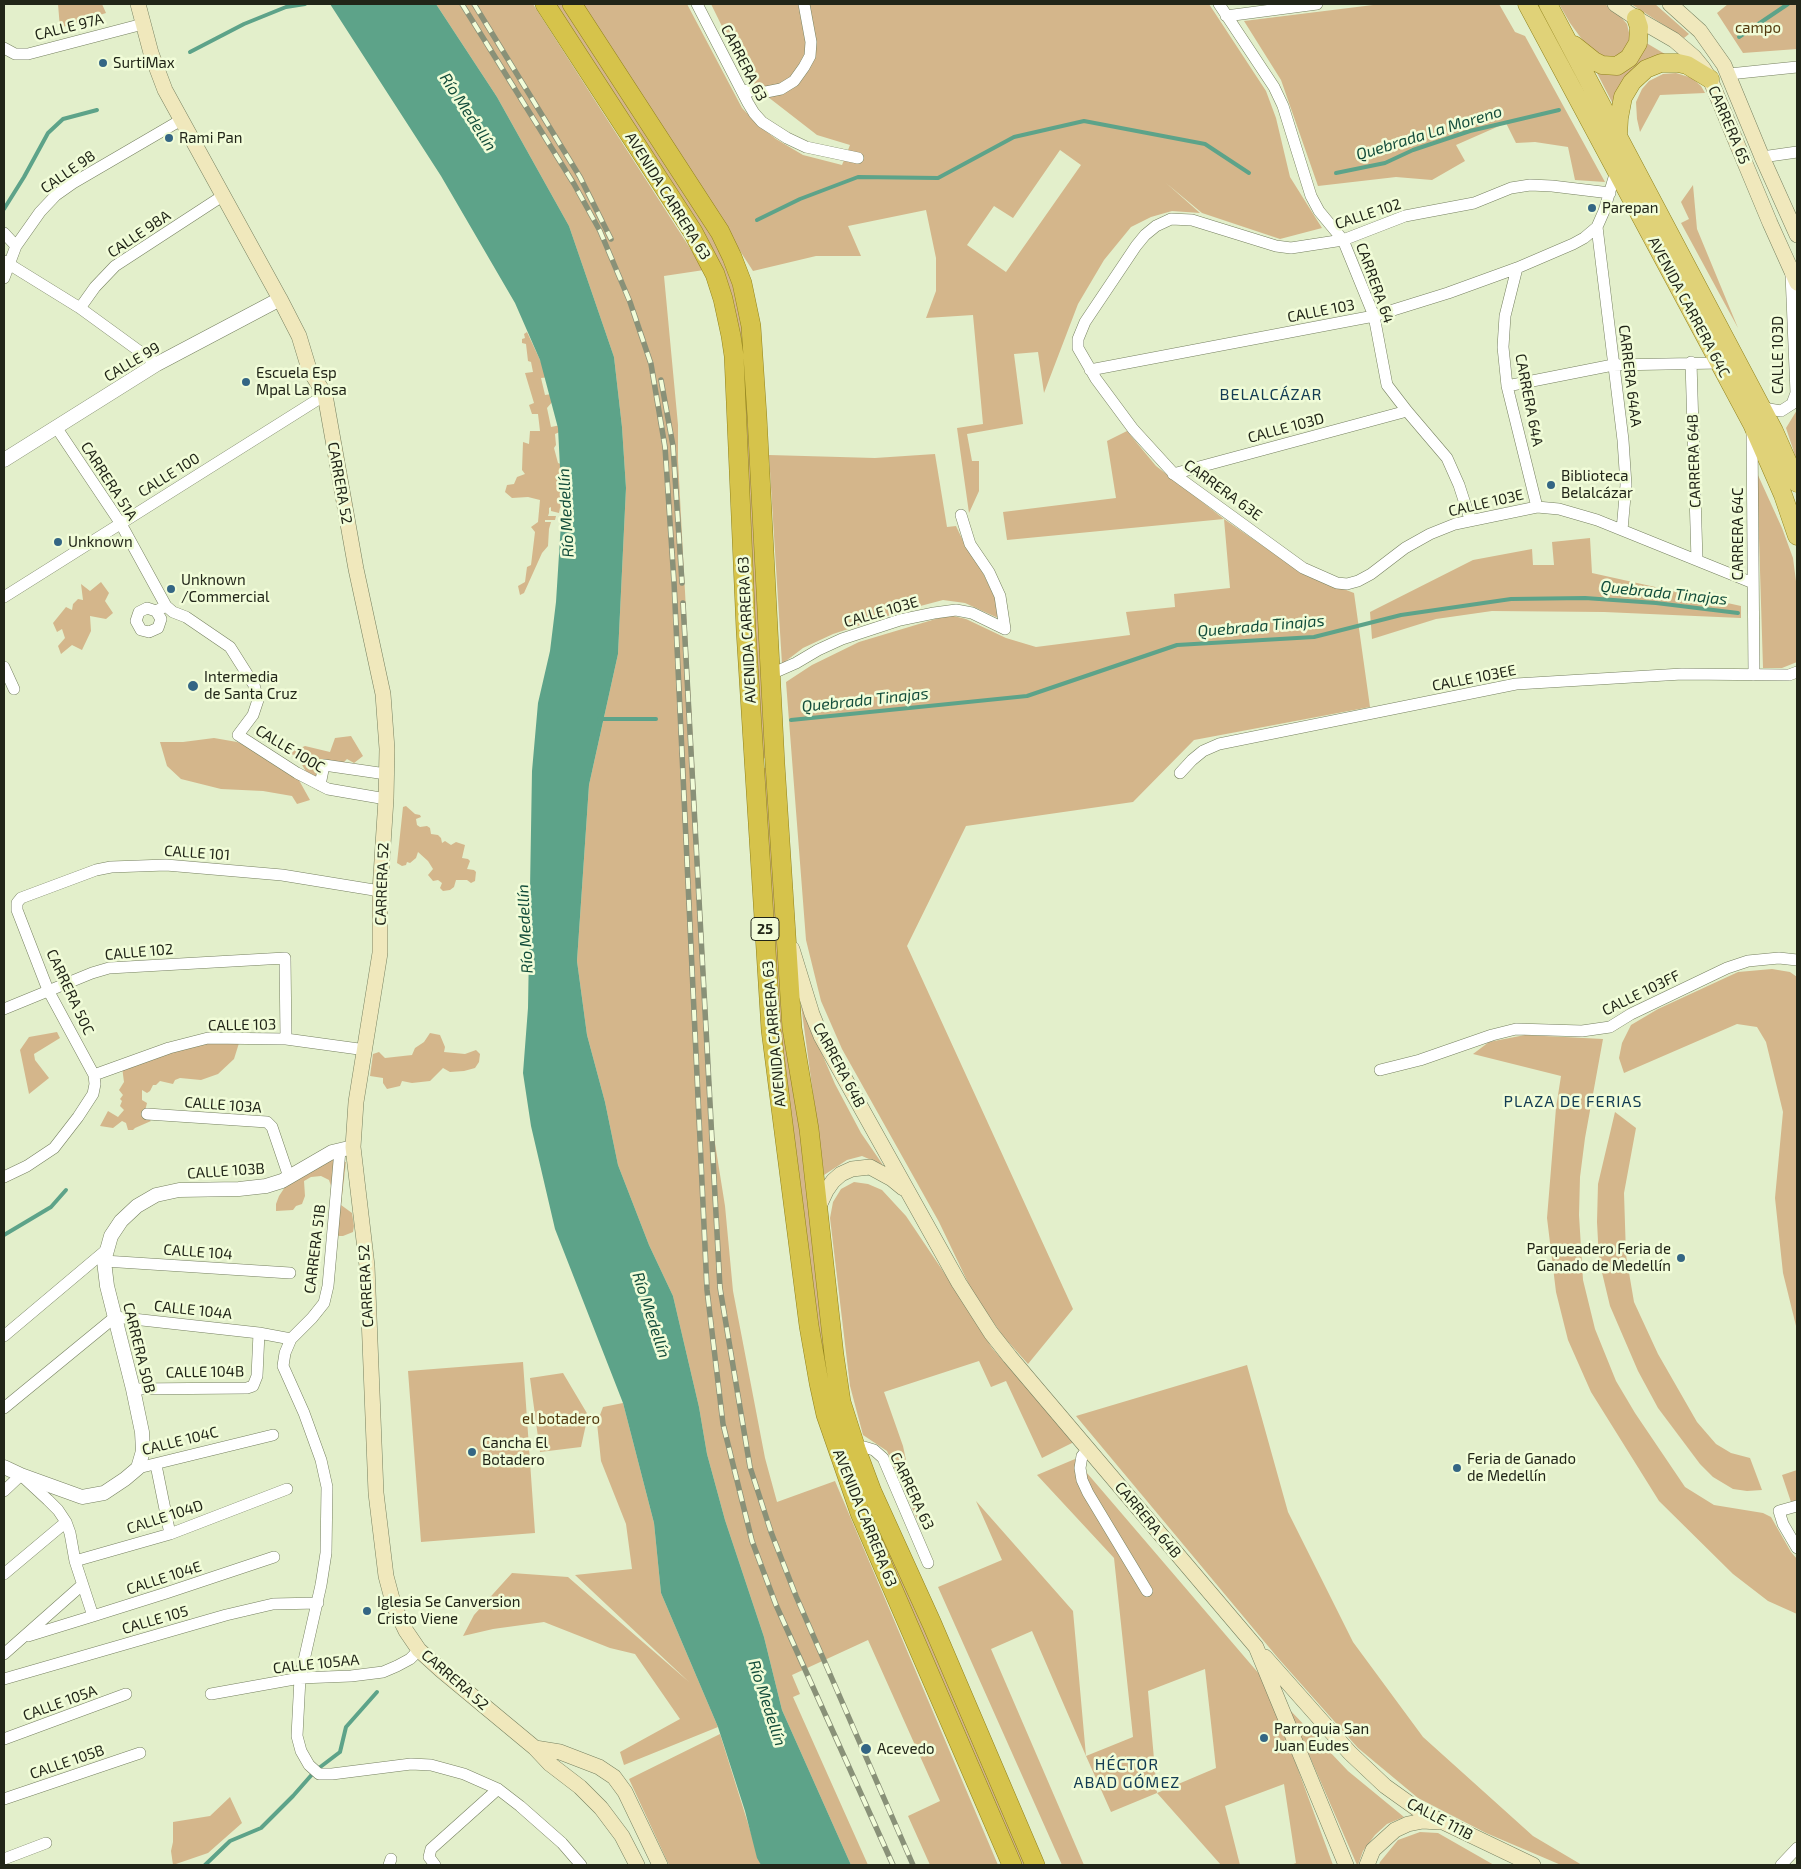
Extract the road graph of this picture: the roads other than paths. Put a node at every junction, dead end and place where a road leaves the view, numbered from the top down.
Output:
1 (138, 4) edge
2 (545, 4) edge
3 (572, 4) edge
4 (696, 4) edge
5 (804, 4) edge
6 (1219, 4) edge
7 (1317, 4) edge
8 (1527, 4) edge
9 (1548, 4) edge
10 (1615, 4) edge
11 (1670, 4) edge
12 (1226, 16) junction
13 (1636, 18) junction
14 (143, 24) junction
15 (1565, 35) junction
16 (4, 48) edge
17 (1797, 67) edge
18 (1729, 74) junction
19 (1710, 79) junction
20 (742, 90) junction
21 (180, 120) junction
22 (1618, 136) junction
23 (1797, 152) edge
24 (1762, 157) junction
25 (858, 158) dead end
26 (1616, 171) junction
27 (1610, 194) junction
28 (224, 196) junction
29 (1630, 197) junction
30 (1598, 227) junction
31 (4, 233) edge
32 (1797, 235) edge
33 (1343, 240) junction
34 (16, 246) junction
35 (6, 262) edge
36 (1517, 268) junction
37 (1794, 277) edge
38 (4, 278) edge
39 (280, 299) junction
40 (80, 308) junction
41 (1374, 316) junction
42 (1078, 339) joint
43 (1691, 362) junction
44 (1719, 363) junction
45 (158, 364) junction
46 (1614, 365) junction
47 (1090, 370) junction
48 (1508, 386) junction
49 (325, 395) junction
50 (1760, 404) junction
51 (1407, 411) junction
52 (1752, 424) junction
53 (56, 428) junction
54 (4, 460) edge
55 (1173, 474) junction
56 (1797, 483) edge
57 (1536, 507) junction
58 (960, 515) dead end
59 (1470, 519) junction
60 (121, 524) junction
61 (1622, 530) junction
62 (1797, 536) edge
63 (1697, 560) junction
64 (1753, 583) junction
65 (1346, 584) joint
66 (4, 597) edge
67 (4, 667) edge
68 (771, 674) junction
69 (1754, 675) junction
70 (1795, 675) edge
71 (14, 689) dead end
72 (238, 735) joint
73 (1180, 773) dead end
74 (386, 774) junction
75 (320, 785) junction
76 (386, 799) junction
77 (380, 891) junction
78 (17, 903) joint
79 (785, 926) junction
80 (1797, 960) edge
81 (48, 990) junction
82 (4, 1009) edge
83 (286, 1039) junction
84 (366, 1050) junction
85 (1380, 1070) dead end
86 (94, 1075) junction
87 (148, 1114) dead end
88 (347, 1148) junction
89 (4, 1177) edge
90 (289, 1177) junction
91 (911, 1197) junction
92 (818, 1208) junction
93 (111, 1236) joint
94 (105, 1256) junction
95 (290, 1273) dead end
96 (114, 1317) junction
97 (260, 1333) junction
98 (4, 1336) edge
99 (290, 1339) junction
100 (133, 1389) junction
101 (4, 1408) edge
102 (272, 1435) dead end
103 (856, 1449) junction
104 (1088, 1449) junction
105 (156, 1465) junction
106 (4, 1467) edge
107 (138, 1468) junction
108 (21, 1475) junction
109 (287, 1489) dead end
110 (4, 1491) edge
111 (1797, 1506) edge
112 (66, 1522) junction
113 (170, 1534) junction
114 (1797, 1548) edge
115 (274, 1557) dead end
116 (75, 1561) junction
117 (928, 1563) dead end
118 (4, 1574) edge
119 (82, 1586) junction
120 (1146, 1591) dead end
121 (318, 1603) junction
122 (93, 1616) junction
123 (23, 1637) junction
124 (1256, 1647) junction
125 (419, 1650) junction
126 (4, 1654) edge
127 (300, 1678) junction
128 (4, 1679) edge
129 (126, 1694) dead end
130 (211, 1694) dead end
131 (4, 1740) edge
132 (535, 1748) junction
133 (140, 1754) dead end
134 (599, 1767) junction
135 (580, 1788) junction
136 (498, 1789) junction
137 (4, 1799) edge
138 (1444, 1823) junction
139 (46, 1843) dead end
140 (1797, 1848) edge
141 (4, 1859) edge
142 (435, 1865) edge
143 (581, 1865) edge
144 (637, 1865) edge
145 (660, 1865) edge
146 (1012, 1865) edge
147 (1035, 1865) edge
148 (1346, 1865) edge
149 (1367, 1865) edge
150 (1533, 1865) edge
151 (1782, 1865) edge

1 - 14 main road, CARRERA 52
2 - 146 highway, AVENIDA CARRERA 63 / 25
3 - 68 highway, AVENIDA CARRERA 63 / 25
4 - 20 street, CARRERA 63
5 - 20 street
6 - 12 street, CARRERA 64
7 - 12 street
8 - 26 main road, AVENIDA CARRERA 64C
9 - 15 main road, AVENIDA CARRERA 64C
10 - 13 main road, CARRERA 65
11 - 18 main road, CARRERA 65
12 - 33 street, CARRERA 64
13 - 15 main road
13 - 19 main road, CARRERA 65
14 - 16 street, CALLE 97A
14 - 21 main road, CARRERA 52
15 - 22 main road, AVENIDA CARRERA 64C
17 - 18 street
18 - 24 main road, CARRERA 65
19 - 22 main road
19 - 37 main road, CARRERA 65
20 - 25 street, CARRERA 63
21 - 28 main road, CARRERA 52
21 - 34 street, CALLE 98
22 - 50 main road, AVENIDA CARRERA 64C
23 - 24 street
24 - 32 main road, CARRERA 65
26 - 27 street
26 - 29 main road, AVENIDA CARRERA 64C
27 - 29 street
27 - 30 street
27 - 33 street, CALLE 102
28 - 39 main road, CARRERA 52
28 - 40 street, CALLE 98A
29 - 44 main road, AVENIDA CARRERA 64C
30 - 36 street, CALLE 103
30 - 46 street, CARRERA 64AA
31 - 34 street
33 - 41 street, CARRERA 64
33 - 42 street, CALLE 102
34 - 35 street, CALLE 98
35 - 38 street, CALLE 98
35 - 40 street
36 - 41 street, CALLE 103
36 - 48 street, CARRERA 64A
37 - 50 street, CALLE 103D
39 - 45 street, CALLE 99
39 - 49 main road, CARRERA 52
40 - 45 street
41 - 47 street, CALLE 103
41 - 51 street, CARRERA 64
42 - 47 street, CARRERA 63E
43 - 44 street
43 - 46 street
43 - 63 street, CARRERA 64B
44 - 52 main road, AVENIDA CARRERA 64C
45 - 53 street, CALLE 99
46 - 48 street
46 - 61 street, CARRERA 64AA
47 - 55 street, CARRERA 63E
48 - 57 street, CARRERA 64A
49 - 60 street, CALLE 100
49 - 74 main road, CARRERA 52
50 - 56 main road, AVENIDA CARRERA 64C
51 - 55 street, CALLE 103D
51 - 59 street, CARRERA 64
52 - 62 main road, AVENIDA CARRERA 64C
52 - 64 street, CARRERA 64C
53 - 54 street, CALLE 99
53 - 60 street, CARRERA 51A
55 - 65 street, CARRERA 63E
57 - 59 street, CALLE 103E
57 - 61 street, CALLE 103E
58 - 68 street, CALLE 103E
59 - 65 street, CALLE 103E
60 - 66 street, CALLE 100
60 - 72 street, CARRERA 51A
61 - 63 street, CALLE 103E
63 - 64 street, CALLE 103E
64 - 69 street, CARRERA 64C
67 - 71 street
68 - 79 highway, AVENIDA CARRERA 63 / 25
69 - 70 street, CALLE 103EE
69 - 73 street, CALLE 103EE
72 - 75 street, CALLE 100C
74 - 75 street
74 - 76 main road, CARRERA 52
75 - 76 street, CALLE 100C
76 - 77 main road, CARRERA 52
77 - 78 street, CALLE 101
77 - 84 main road, CARRERA 52
78 - 81 street, CARRERA 50C
79 - 91 main road, CARRERA 64B
79 - 92 highway, AVENIDA CARRERA 63 / 25
80 - 85 street, CALLE 103FF
81 - 82 street, CALLE 102
81 - 83 street, CALLE 102
81 - 86 street, CARRERA 50C
83 - 84 street, CALLE 103
83 - 86 street, CALLE 103
84 - 88 main road, CARRERA 52
86 - 89 street
87 - 90 street, CALLE 103A
88 - 90 street, CALLE 103B
88 - 99 street, CARRERA 51B
88 - 125 main road, CARRERA 52
90 - 93 street, CALLE 103B
91 - 92 main road, CARRERA 64B
91 - 104 main road, CARRERA 64B
92 - 103 highway, AVENIDA CARRERA 63 / 25
93 - 94 street, CARRERA 50B
94 - 95 street, CALLE 104
94 - 96 street, CARRERA 50B
94 - 98 street
96 - 97 street, CALLE 104A
96 - 100 street, CARRERA 50B
96 - 101 street
97 - 99 street, CALLE 104A
97 - 100 street, CALLE 104B
99 - 121 street
100 - 107 street, CARRERA 50B
102 - 105 street, CALLE 104C
103 - 117 street, CARRERA 63
103 - 147 highway, AVENIDA CARRERA 63 / 25
104 - 120 street
104 - 124 main road, CARRERA 64B
105 - 107 street, CALLE 104C
105 - 113 street
106 - 108 street, CALLE 104C
107 - 108 street, CALLE 104C
108 - 110 street
108 - 112 street
109 - 113 street, CALLE 104D
111 - 114 street
112 - 116 street
112 - 118 street
113 - 116 street, CALLE 104D
115 - 122 street, CALLE 104E
116 - 119 street
119 - 122 street
119 - 123 street
121 - 127 street
121 - 128 street, CALLE 105
122 - 123 street, CALLE 104E
123 - 126 street
124 - 138 main road, CALLE 111B
124 - 148 main road, CARRERA 64B
125 - 127 street, CALLE 105AA
125 - 132 main road, CARRERA 52
127 - 130 street, CALLE 105AA
127 - 136 street
129 - 131 street, CALLE 105A
132 - 134 main road
132 - 135 main road, CARRERA 52
133 - 137 street, CALLE 105B
134 - 135 main road
134 - 145 main road
135 - 144 main road, CARRERA 52
136 - 142 street
136 - 143 street
138 - 149 main road
138 - 150 main road, CALLE 111B
139 - 141 street
140 - 151 street

